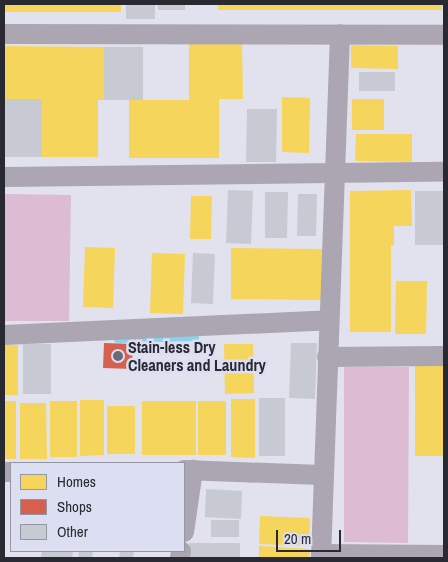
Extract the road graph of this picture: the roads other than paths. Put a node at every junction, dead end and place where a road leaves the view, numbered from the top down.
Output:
1 (4, 34) edge
2 (340, 34) junction
3 (444, 35) edge
4 (444, 172) edge
5 (335, 175) junction
6 (4, 177) edge
7 (329, 320) junction
8 (4, 335) edge
9 (444, 356) edge
10 (327, 357) junction
11 (188, 470) edge
12 (322, 475) junction
13 (185, 516) edge
14 (321, 556) edge
15 (440, 556) edge

1 - 2 street
2 - 3 street
2 - 5 street
4 - 5 street
5 - 6 street
5 - 7 street
7 - 8 street
7 - 10 street
9 - 10 street
10 - 12 street
11 - 12 street
11 - 13 street
12 - 14 street
14 - 15 street

